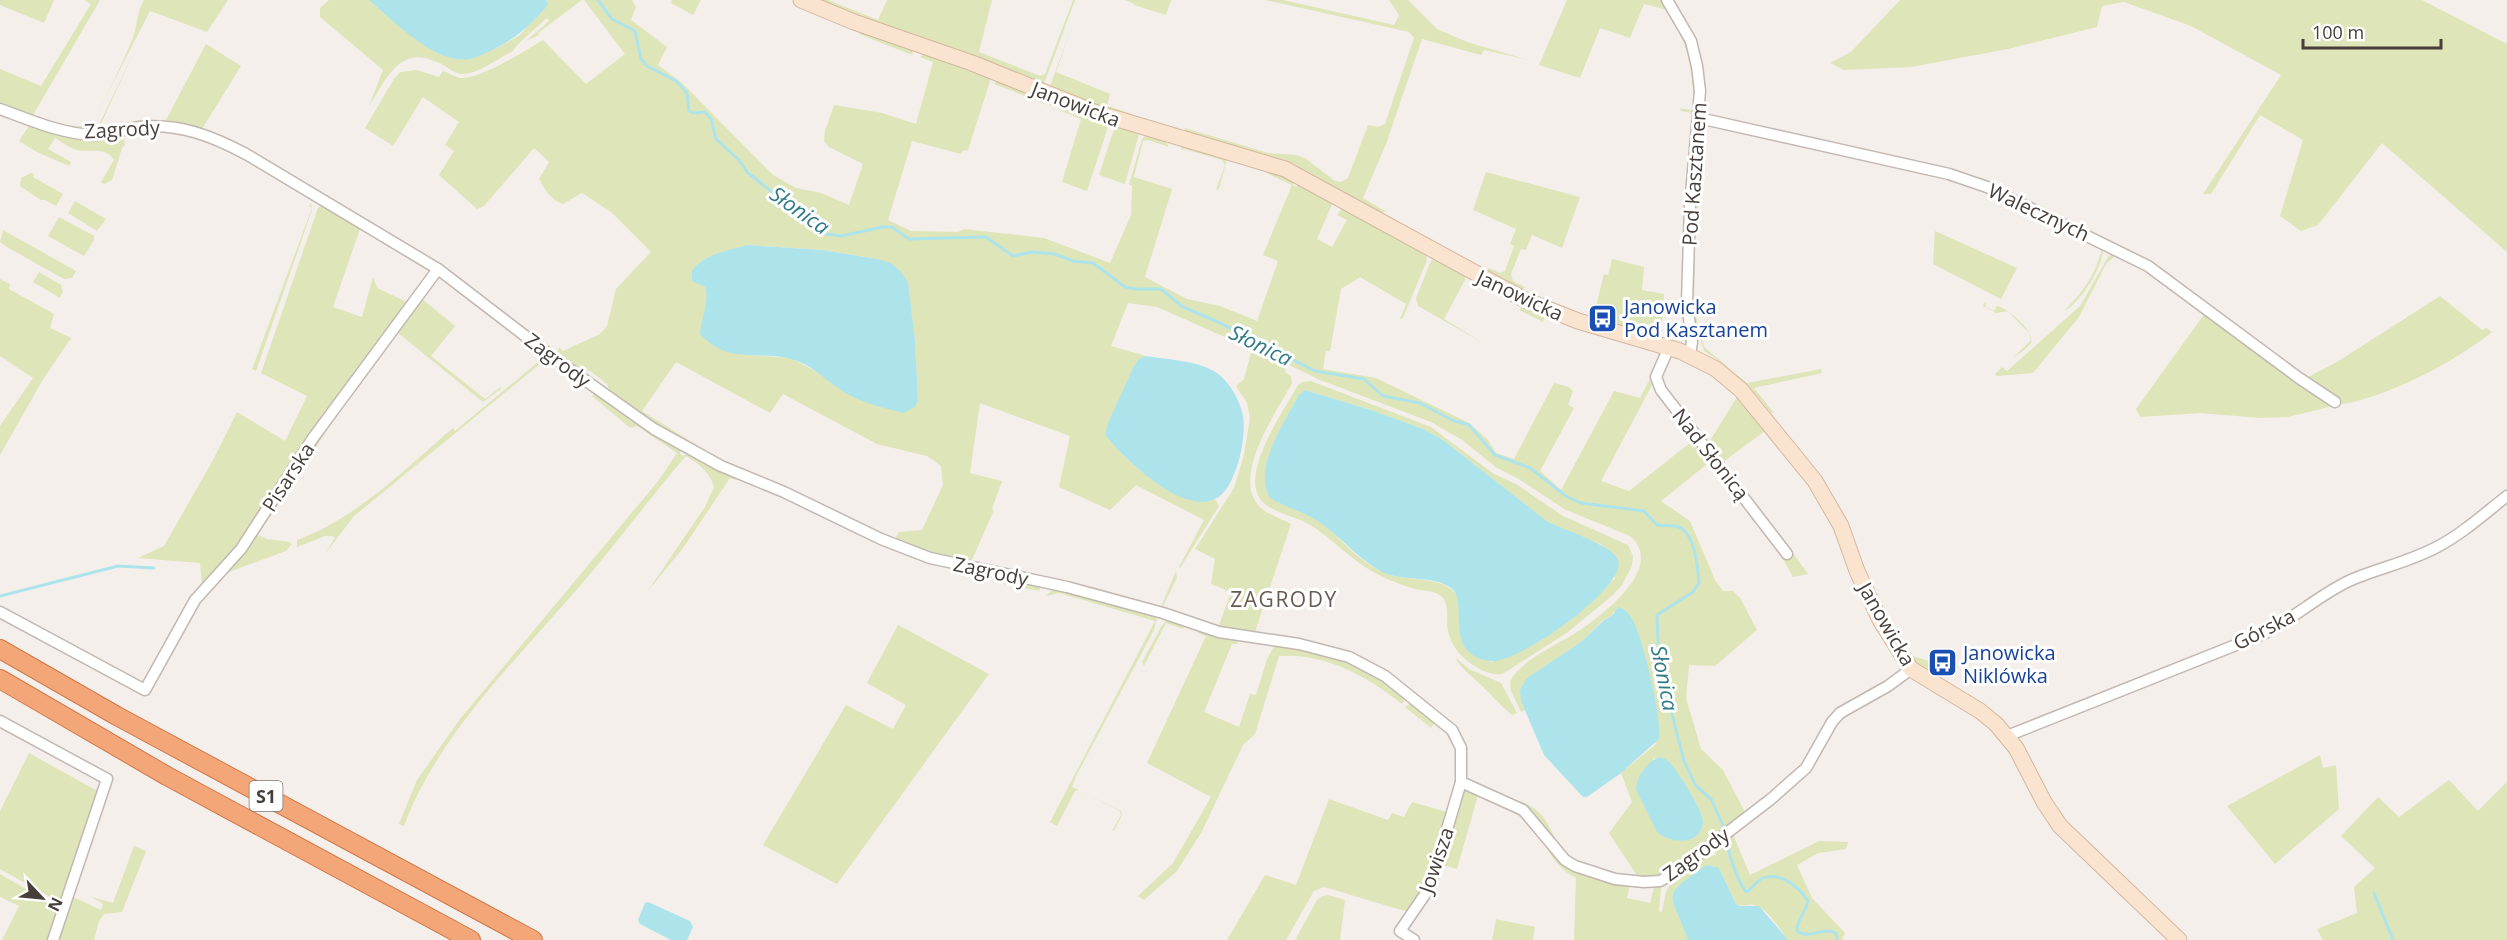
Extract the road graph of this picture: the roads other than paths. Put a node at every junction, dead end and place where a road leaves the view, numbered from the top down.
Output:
1 (801, 0) edge
2 (1667, 0) edge
3 (0, 109) edge
4 (1699, 117) junction
5 (438, 269) junction
6 (1669, 347) junction
7 (1690, 354) junction
8 (2335, 402) dead end
9 (2507, 496) edge
10 (1787, 555) dead end
11 (0, 612) edge
12 (0, 649) edge
13 (1911, 669) junction
14 (0, 680) edge
15 (0, 721) edge
16 (2007, 736) junction
17 (1461, 783) junction
18 (52, 940) edge
19 (471, 940) edge
20 (532, 940) edge
21 (1414, 940) edge
22 (2179, 940) edge

1 - 6 street, Janowicka
2 - 4 street, Pod Kasztanem
3 - 5 street, Zagrody
4 - 7 street, Pod Kasztanem
4 - 8 street, Walecznych
5 - 11 street, Pisarska
5 - 17 street, Zagrody
6 - 7 street, Janowicka
6 - 10 street, Nad Słonicą
7 - 13 street, Janowicka
9 - 16 street, Górska
12 - 20 highway, S1
13 - 16 street, Janowicka
13 - 17 street, Zagrody
14 - 19 highway, S1
15 - 18 street
16 - 22 street, Janowicka
17 - 21 street, Jowisza

